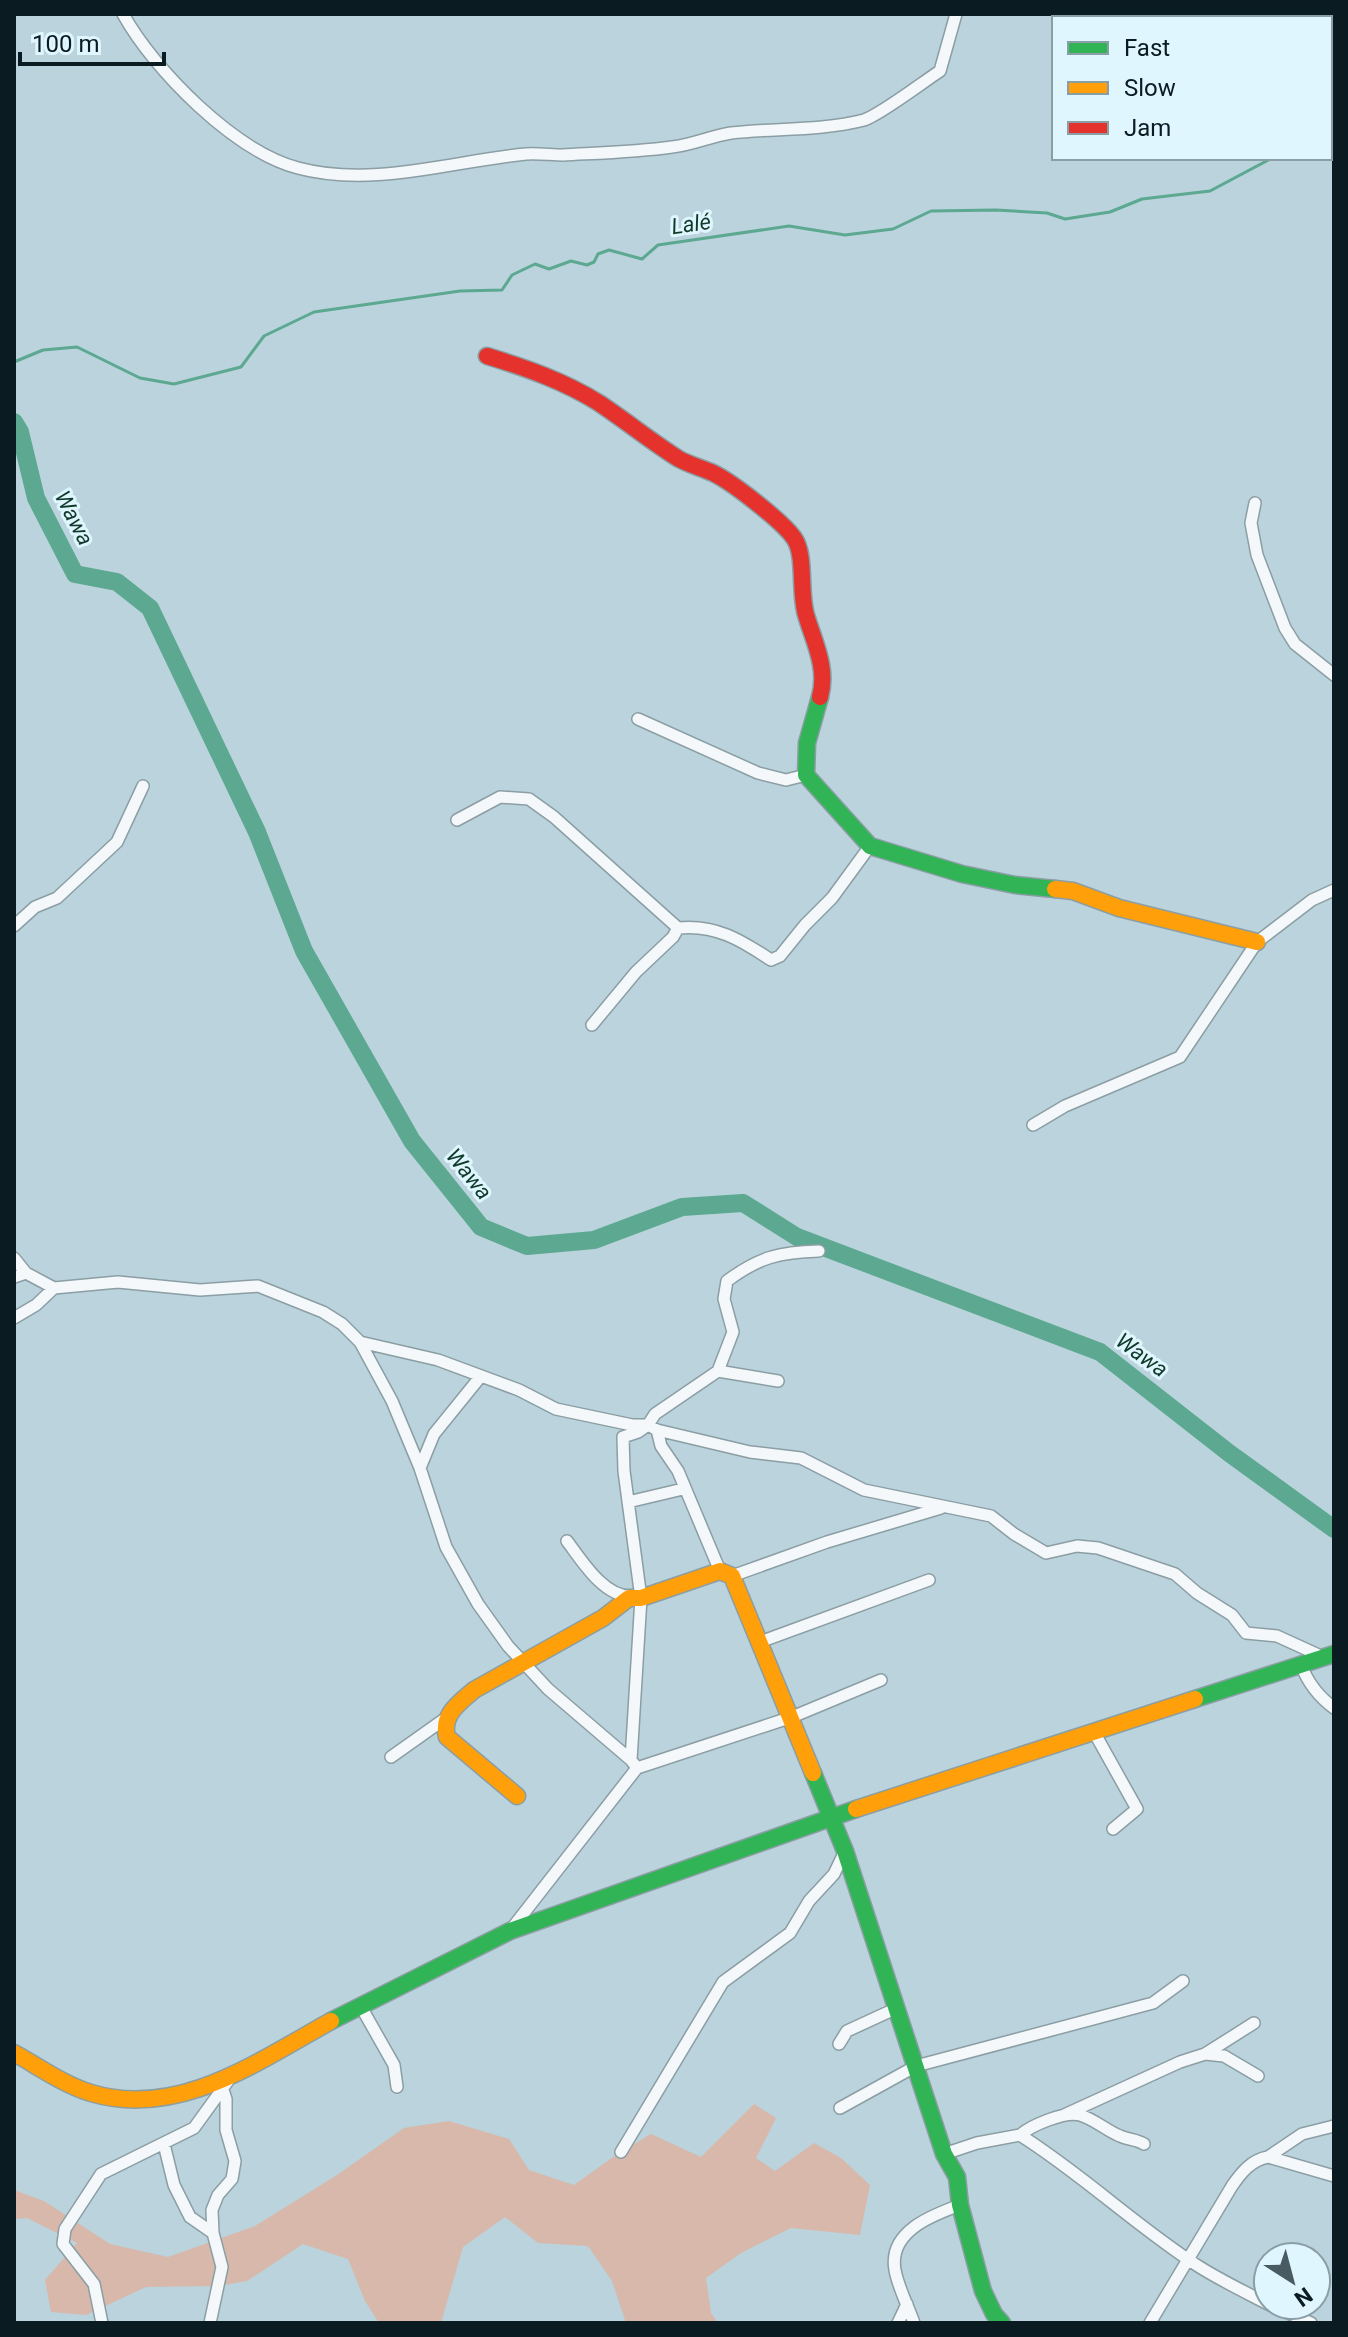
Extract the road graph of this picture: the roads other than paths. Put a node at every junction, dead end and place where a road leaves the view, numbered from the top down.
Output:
1 (123, 14) edge
2 (956, 14) edge
3 (487, 356) dead end
4 (1255, 503) dead end
5 (1334, 675) edge
6 (638, 719) dead end
7 (806, 775) junction
8 (143, 786) dead end
9 (457, 820) dead end
10 (870, 846) junction
11 (1334, 890) edge
12 (14, 926) edge
13 (678, 928) junction
14 (1257, 942) junction
15 (592, 1025) dead end
16 (1033, 1125) dead end
17 (819, 1251) dead end
18 (14, 1258) edge
19 (26, 1273) junction
20 (14, 1277) edge
21 (54, 1288) junction
22 (14, 1318) edge
23 (360, 1342) junction
24 (718, 1371) junction
25 (481, 1376) junction
26 (778, 1381) dead end
27 (652, 1427) junction
28 (420, 1468) junction
29 (683, 1489) junction
30 (628, 1502) junction
31 (942, 1507) junction
32 (567, 1541) dead end
33 (726, 1574) junction
34 (929, 1580) dead end
35 (637, 1595) junction
36 (760, 1642) junction
37 (1329, 1655) edge
38 (524, 1663) junction
39 (1301, 1665) junction
40 (881, 1680) dead end
41 (1334, 1708) edge
42 (792, 1717) junction
43 (446, 1718) junction
44 (1094, 1732) junction
45 (391, 1757) dead end
46 (634, 1764) junction
47 (517, 1796) dead end
48 (831, 1817) junction
49 (1113, 1829) dead end
50 (845, 1851) junction
51 (510, 1931) junction
52 (1183, 1981) dead end
53 (360, 2005) junction
54 (897, 2008) junction
55 (1254, 2023) dead end
56 (839, 2044) dead end
57 (14, 2053) edge
58 (1205, 2054) junction
59 (916, 2066) junction
60 (1258, 2076) dead end
61 (227, 2083) junction
62 (397, 2087) dead end
63 (840, 2108) dead end
64 (1064, 2115) junction
65 (1334, 2126) edge
66 (1020, 2135) junction
67 (164, 2144) junction
68 (1144, 2144) dead end
69 (621, 2152) dead end
70 (944, 2154) junction
71 (1268, 2157) junction
72 (1334, 2176) edge
73 (960, 2205) junction
74 (213, 2233) junction
75 (1189, 2259) junction
76 (1252, 2294) edge
77 (907, 2304) junction
78 (102, 2323) edge
79 (210, 2323) edge
80 (898, 2323) edge
81 (914, 2323) edge
82 (1002, 2323) edge
83 (1150, 2323) edge

1 - 2 street
3 - 7 main road
4 - 5 street
6 - 7 street
7 - 10 main road
8 - 12 street
9 - 13 street
10 - 13 street
10 - 14 main road
11 - 14 street
13 - 15 street
14 - 16 street
17 - 24 street
18 - 19 street
19 - 20 street
19 - 21 street
21 - 22 street
21 - 23 street
23 - 25 street
23 - 28 street
24 - 26 street
24 - 27 street
25 - 27 street
25 - 28 street
27 - 29 street
27 - 30 street
27 - 31 street
28 - 38 street
29 - 30 street
29 - 33 street
30 - 35 street
31 - 33 street
31 - 37 street
32 - 35 street
33 - 35 main road
33 - 36 main road
34 - 36 street
35 - 38 main road
35 - 46 street
36 - 42 main road
37 - 39 main road
38 - 43 main road
38 - 46 street
39 - 41 street
39 - 44 main road
40 - 42 street
42 - 46 street
42 - 48 main road
43 - 45 street
43 - 47 main road
44 - 48 main road
44 - 49 street
46 - 51 street
48 - 50 main road
48 - 51 main road
50 - 54 main road
50 - 69 street
51 - 53 main road
52 - 59 street
53 - 61 main road
53 - 62 street
54 - 56 street
54 - 59 main road
55 - 58 street
57 - 61 main road
58 - 60 street
58 - 64 street
59 - 63 street
59 - 70 main road
61 - 67 street
61 - 74 street
64 - 66 street
64 - 68 street
65 - 71 street
66 - 70 street
66 - 75 street
67 - 74 street
67 - 78 street
70 - 73 main road
71 - 72 street
71 - 75 street
73 - 77 street
73 - 82 main road
74 - 79 street
75 - 76 street
75 - 83 street
77 - 80 street
77 - 81 street

